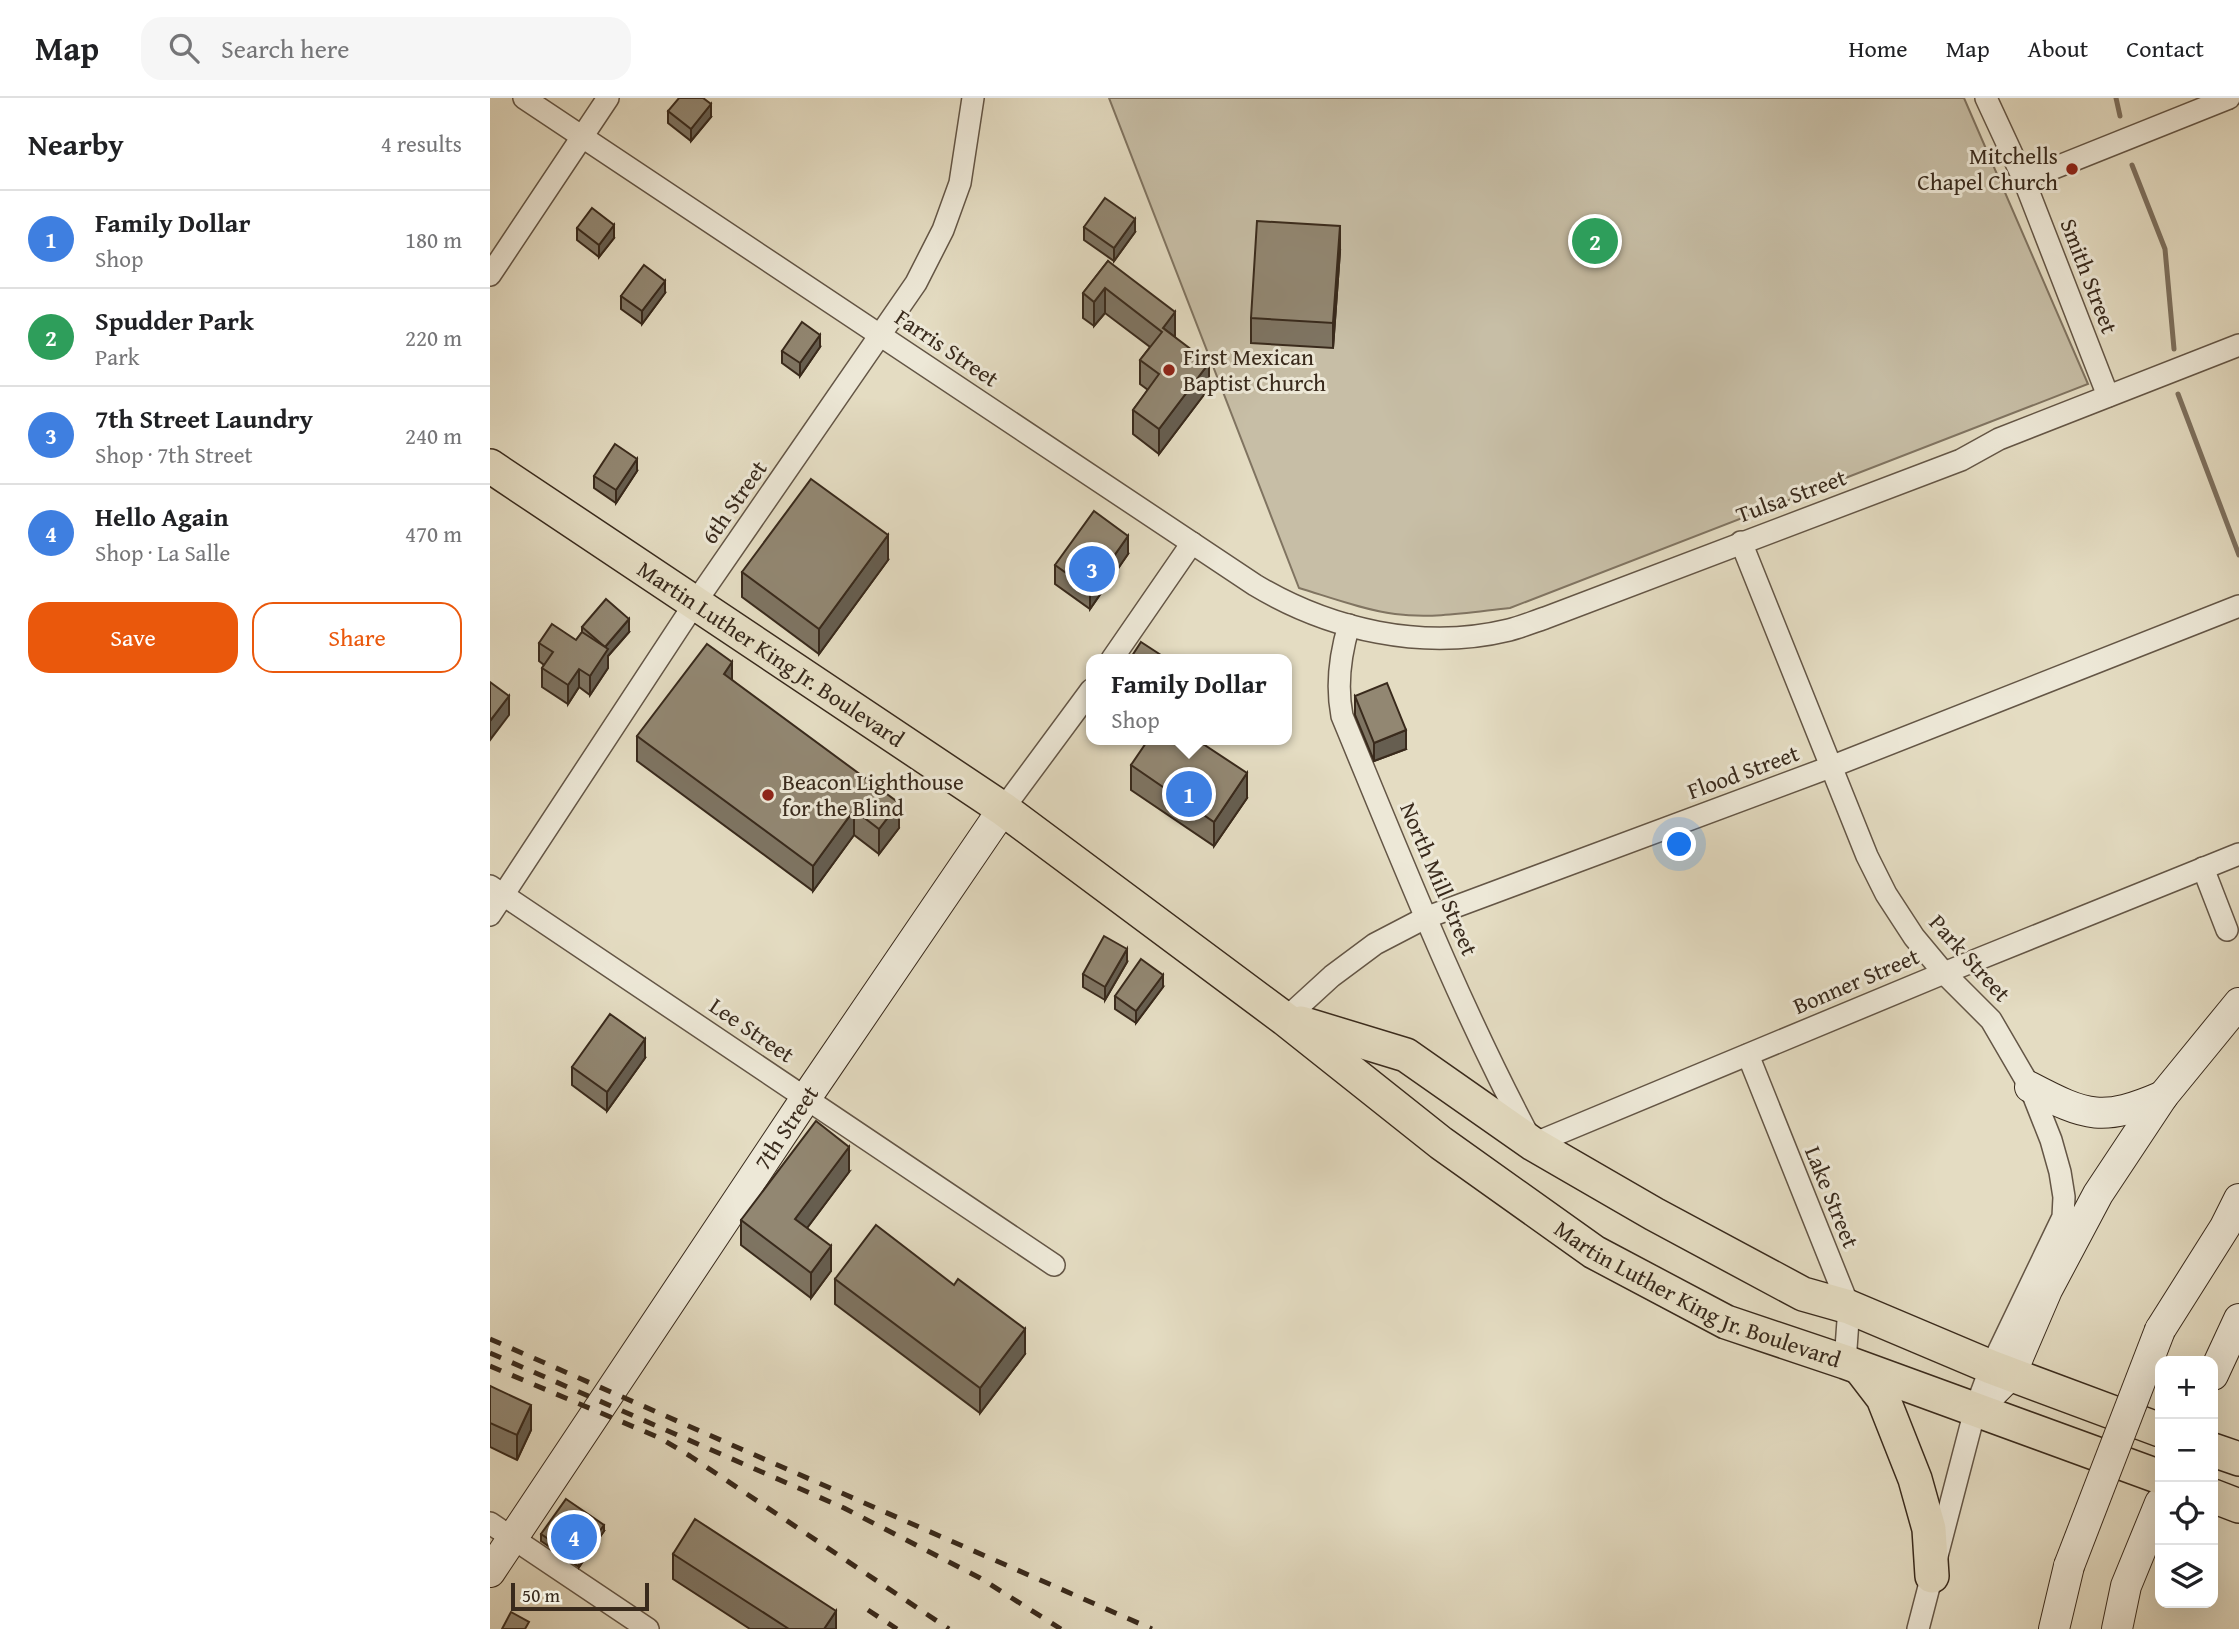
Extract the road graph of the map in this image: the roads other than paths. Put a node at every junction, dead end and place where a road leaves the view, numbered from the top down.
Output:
1 (524, 98) edge
2 (608, 98) edge
3 (973, 98) edge
4 (1986, 98) edge
5 (2229, 98) edge
6 (581, 138) junction
7 (2024, 180) junction
8 (490, 275) edge
9 (880, 335) junction
10 (2239, 345) edge
11 (2108, 396) junction
12 (490, 466) edge
13 (1741, 542) junction
14 (1192, 543) junction
15 (695, 603) junction
16 (2239, 606) edge
17 (1349, 625) junction
18 (1115, 654) edge
19 (1086, 697) edge
20 (1833, 766) junction
21 (1003, 809) junction
22 (2239, 854) edge
23 (2203, 868) junction
24 (497, 890) edge
25 (490, 915) edge
26 (1425, 918) junction
27 (2227, 930) dead end
28 (1944, 973) junction
29 (2239, 1003) edge
30 (1285, 1019) junction
31 (1748, 1055) junction
32 (2030, 1087) junction
33 (2163, 1096) junction
34 (806, 1098) junction
35 (1533, 1144) junction
36 (2239, 1199) edge
37 (2232, 1218) edge
38 (1054, 1265) dead end
39 (1849, 1307) junction
40 (2239, 1319) edge
41 (2224, 1353) edge
42 (1852, 1365) junction
43 (2001, 1370) junction
44 (1975, 1410) junction
45 (2155, 1428) edge
46 (2218, 1452) edge
47 (2239, 1459) edge
48 (2155, 1475) edge
49 (2218, 1498) edge
50 (2239, 1506) edge
51 (2155, 1515) edge
52 (501, 1531) edge
53 (490, 1572) edge
54 (1932, 1576) junction
55 (648, 1629) edge
56 (1918, 1629) edge
57 (2054, 1629) edge
58 (2117, 1629) edge

1 - 6 street, Farris Street
2 - 6 street
3 - 9 street, 6th Street
4 - 7 street, Smith Street
5 - 7 street
6 - 8 street
6 - 9 street, Farris Street
7 - 11 street, Smith Street
9 - 14 street, Farris Street
9 - 15 street, 6th Street
10 - 11 street, Tulsa Street
11 - 13 street, Tulsa Street
12 - 15 main road, Martin Luther King Jr. Boulevard
13 - 17 street, Tulsa Street
13 - 20 street, Park Street
14 - 17 street, Farris Street
14 - 18 street
15 - 21 main road, Martin Luther King Jr. Boulevard
15 - 24 street, 6th Street
16 - 20 street, Flood Street
17 - 26 street, North Mill Street
19 - 21 street, 7th Street
20 - 26 street, Flood Street
20 - 28 street, Park Street
21 - 30 main road, Martin Luther King Jr. Boulevard
21 - 34 main road, 7th Street
22 - 23 street, Bonner Street
23 - 27 street
23 - 28 street, Bonner Street
24 - 25 street, 6th Street
24 - 34 street, Lee Street
26 - 30 street, Flood Street
26 - 35 street, North Mill Street
28 - 31 street, Bonner Street
28 - 32 street, Park Street
29 - 33 main road
30 - 35 main road, Martin Luther King Jr. Boulevard
30 - 42 main road, Martin Luther King Jr. Boulevard
31 - 35 street, Bonner Street
31 - 39 street, Lake Street
32 - 33 main road
32 - 43 street, Park Street
33 - 43 main road
34 - 38 street, Lee Street
34 - 52 main road, 7th Street
35 - 39 main road, Martin Luther King Jr. Boulevard
36 - 37 main road
37 - 57 main road, bridge
39 - 42 street, Lake Street
39 - 43 main road, Martin Luther King Jr. Boulevard
40 - 41 main road
42 - 44 main road, Martin Luther King Jr. Boulevard
42 - 54 main road
43 - 44 main road
43 - 45 main road, Martin Luther King Jr. Boulevard
44 - 48 main road, Martin Luther King Jr. Boulevard
44 - 54 street
46 - 47 main road
49 - 50 main road
51 - 58 main road
52 - 53 main road, 7th Street
52 - 55 street
54 - 56 street

